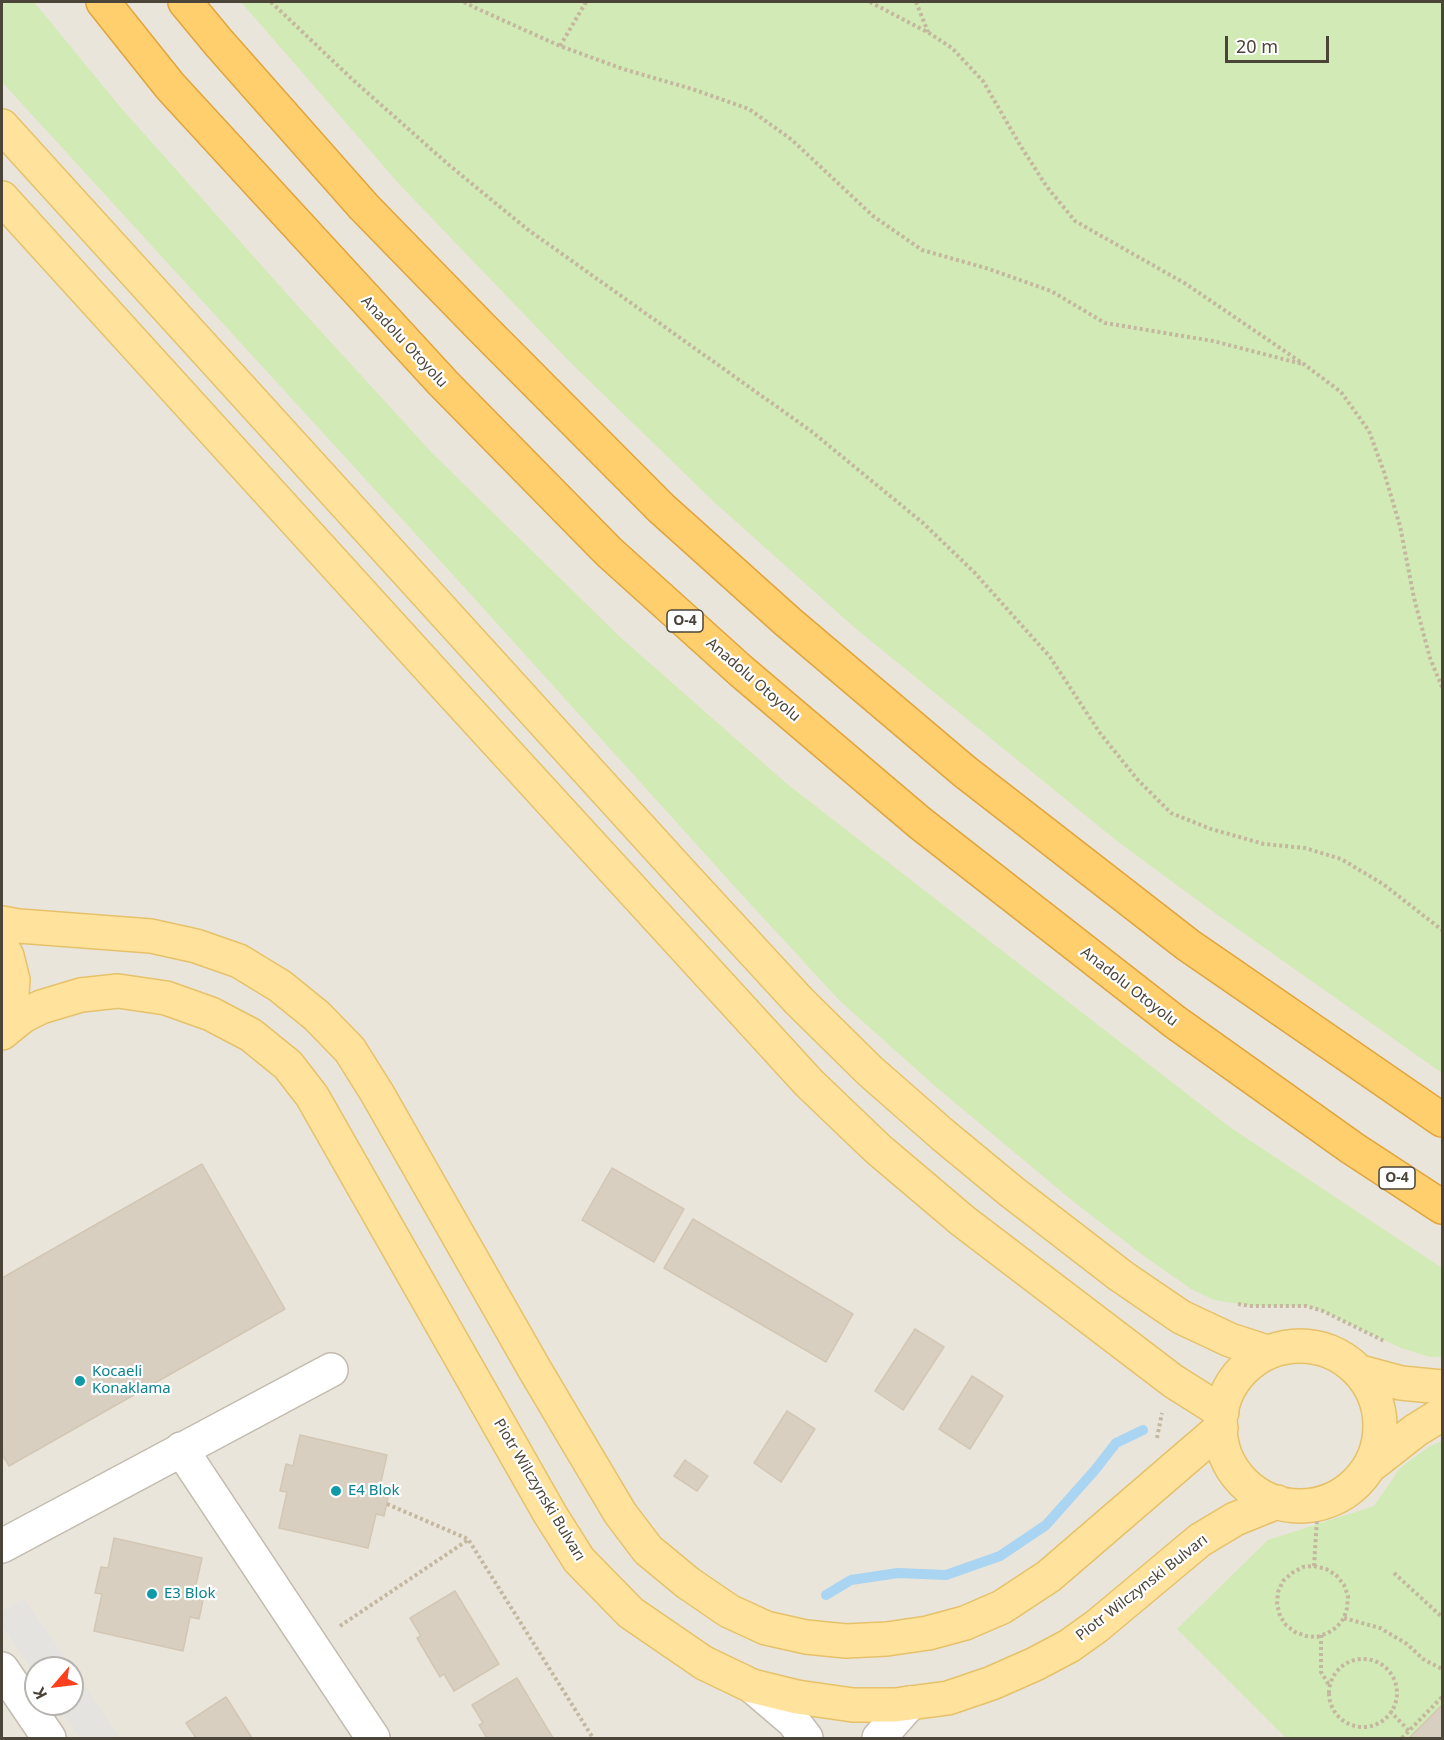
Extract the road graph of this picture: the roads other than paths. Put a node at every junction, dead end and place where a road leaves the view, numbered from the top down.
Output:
1 (103, 2) edge
2 (185, 2) edge
3 (2, 126) edge
4 (2, 198) edge
5 (2, 923) edge
6 (2, 947) edge
7 (2, 1027) edge
8 (2, 1033) edge
9 (1443, 1120) edge
10 (1443, 1207) edge
11 (1267, 1352) junction
12 (331, 1370) dead end
13 (1360, 1372) junction
14 (1443, 1387) edge
15 (1443, 1414) edge
16 (1221, 1420) junction
17 (182, 1449) junction
18 (1370, 1466) junction
19 (1276, 1502) junction
20 (2, 1546) edge
21 (2, 1669) edge
22 (752, 1686) junction
23 (910, 1703) junction
24 (49, 1738) edge
25 (373, 1738) edge
26 (806, 1738) edge
27 (879, 1738) edge

1 - 10 highway, Anadolu Otoyolu / O-4
2 - 9 highway
3 - 11 main road
4 - 16 main road
5 - 16 main road
6 - 7 main road
8 - 22 main road, Piotr Wilczynski Bulvarı
11 - 13 main road
11 - 16 main road
12 - 17 street
13 - 14 main road
13 - 18 main road
15 - 18 main road
16 - 19 main road
17 - 20 street
17 - 25 street
18 - 19 main road
19 - 23 main road, Piotr Wilczynski Bulvarı
21 - 24 street
22 - 23 main road, Piotr Wilczynski Bulvarı
22 - 26 street
23 - 27 street

